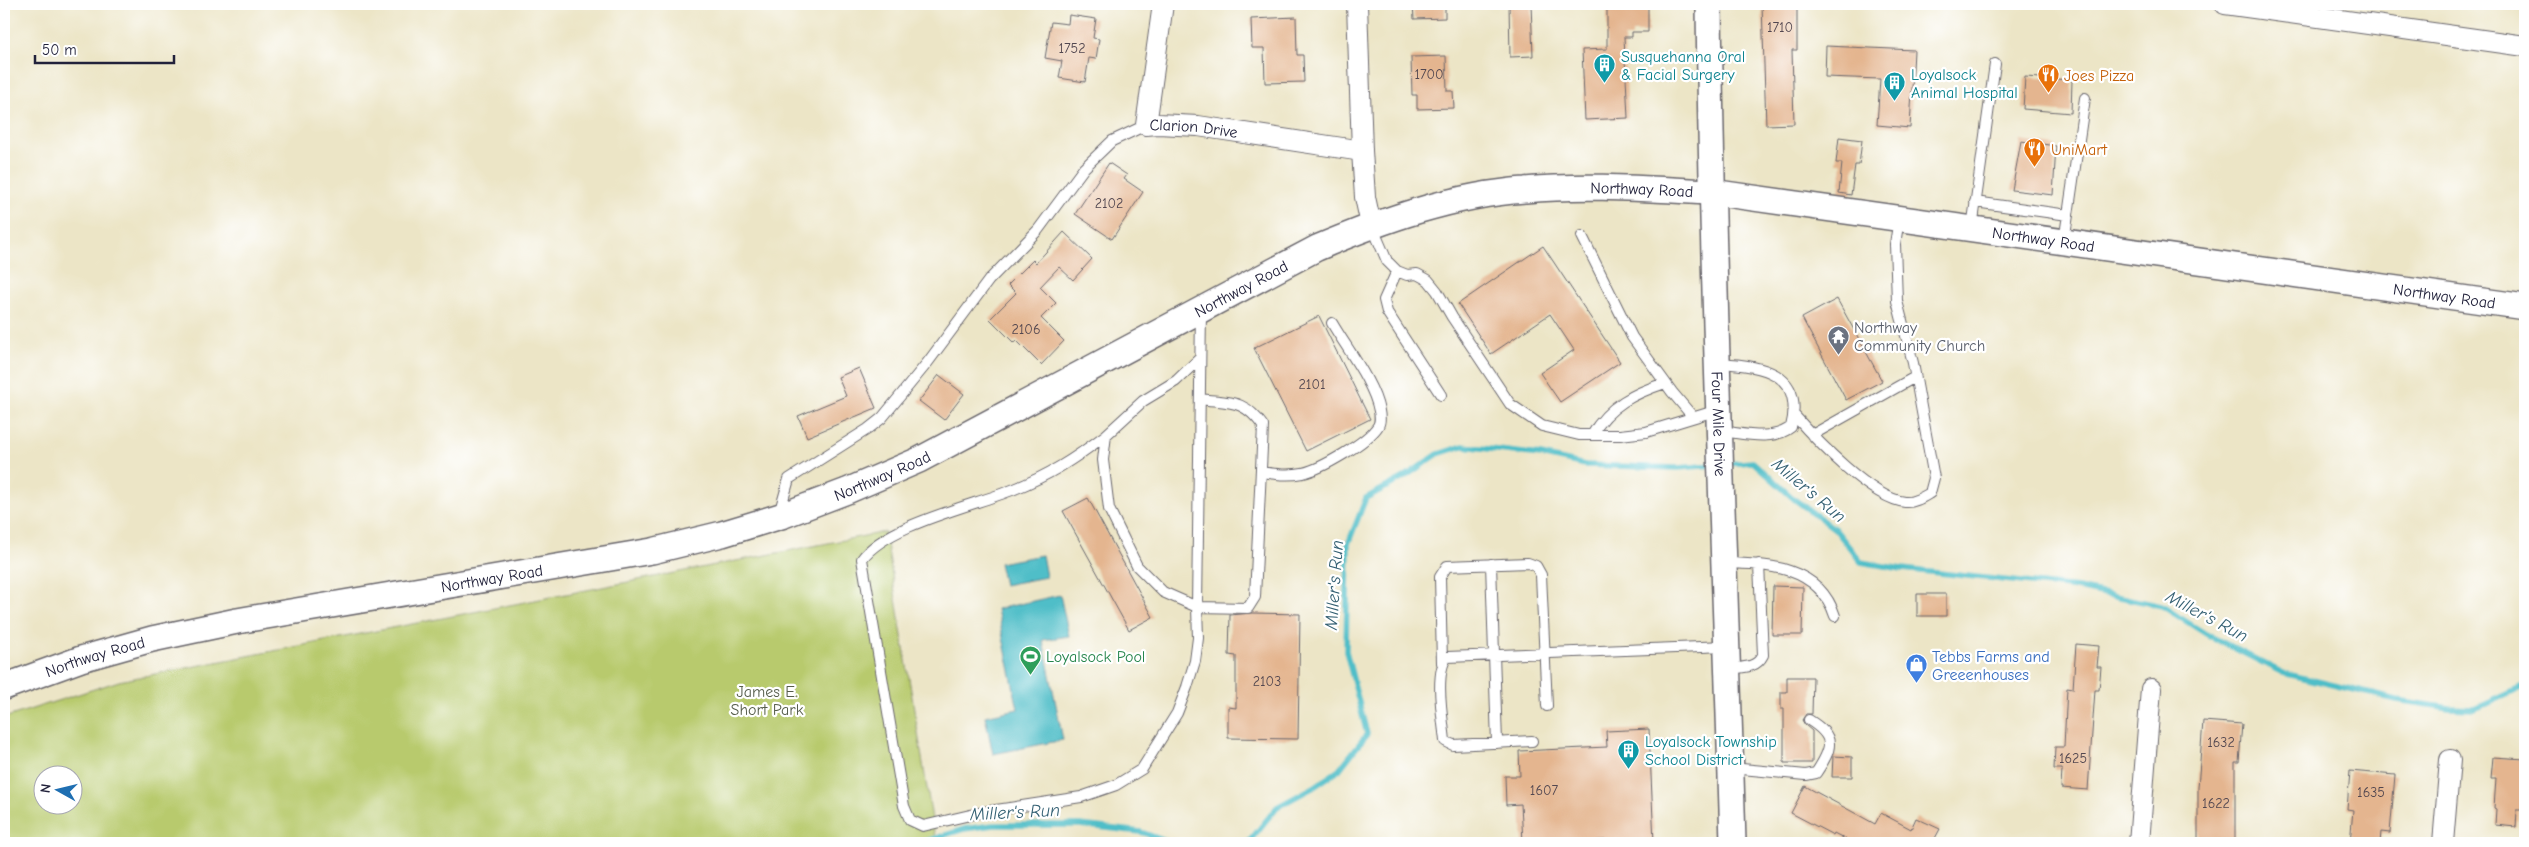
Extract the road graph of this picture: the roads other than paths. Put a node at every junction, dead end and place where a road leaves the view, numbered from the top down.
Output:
1 (1163, 4) edge
2 (1357, 4) edge
3 (1709, 4) edge
4 (2225, 4) edge
5 (2525, 46) edge
6 (1995, 64) dead end
7 (2085, 98) dead end
8 (1146, 125) junction
9 (1362, 151) junction
10 (1710, 192) junction
11 (1975, 202) junction
12 (2068, 215) junction
13 (1899, 219) junction
14 (1371, 225) junction
15 (1972, 229) junction
16 (1582, 236) dead end
17 (2064, 242) junction
18 (1398, 271) junction
19 (2525, 307) edge
20 (1201, 308) junction
21 (1332, 323) dead end
22 (1200, 358) junction
23 (1718, 363) junction
24 (1915, 377) junction
25 (1665, 383) junction
26 (1441, 395) dead end
27 (1200, 398) junction
28 (1794, 416) junction
29 (1693, 417) junction
30 (1719, 429) junction
31 (1106, 435) junction
32 (1592, 435) junction
33 (1812, 435) junction
34 (1261, 472) junction
35 (778, 516) junction
36 (1723, 563) junction
37 (1491, 564) junction
38 (1759, 564) junction
39 (1197, 608) junction
40 (1835, 616) dead end
41 (1545, 654) junction
42 (1494, 656) junction
43 (1726, 658) junction
44 (1442, 663) junction
45 (4, 687) edge
46 (2151, 689) dead end
47 (1547, 706) dead end
48 (1809, 720) dead end
49 (1532, 742) dead end
50 (1497, 743) junction
51 (2450, 760) dead end
52 (1730, 768) junction
53 (1734, 843) edge
54 (2139, 843) edge
55 (2443, 843) edge

1 - 8 street, Clarion Drive
2 - 9 street
3 - 10 street, Four Mile Drive
4 - 5 street
6 - 11 lane
7 - 12 lane
8 - 9 street, Clarion Drive
8 - 35 lane
9 - 14 street
10 - 13 street, Northway Road
10 - 14 street, Northway Road
10 - 23 street, Four Mile Drive
11 - 12 lane
11 - 15 lane
12 - 17 lane
13 - 15 street, Northway Road
13 - 24 lane
14 - 18 lane
14 - 20 street, Northway Road
15 - 17 street, Northway Road
16 - 25 lane
17 - 19 street, Northway Road
18 - 26 lane
18 - 32 lane
20 - 22 lane
20 - 35 street, Northway Road
21 - 34 lane
22 - 27 lane
22 - 31 lane
23 - 28 lane
23 - 30 street, Four Mile Drive
24 - 33 lane
24 - 33 lane
25 - 29 lane
25 - 32 lane
27 - 34 lane
27 - 39 lane
28 - 30 lane
28 - 33 lane
29 - 30 lane
29 - 32 lane
30 - 36 street, Four Mile Drive
31 - 39 lane
31 - 39 lane
34 - 39 lane
35 - 45 street, Northway Road
36 - 38 lane
36 - 43 street, Four Mile Drive
37 - 41 lane
37 - 42 lane
37 - 44 lane
38 - 40 lane
38 - 43 lane
41 - 42 lane
41 - 43 lane
41 - 47 lane
42 - 44 lane
42 - 50 lane
43 - 52 street, Four Mile Drive
44 - 50 lane
46 - 54 street
48 - 52 lane
49 - 50 lane
51 - 55 street
52 - 53 street, Four Mile Drive

